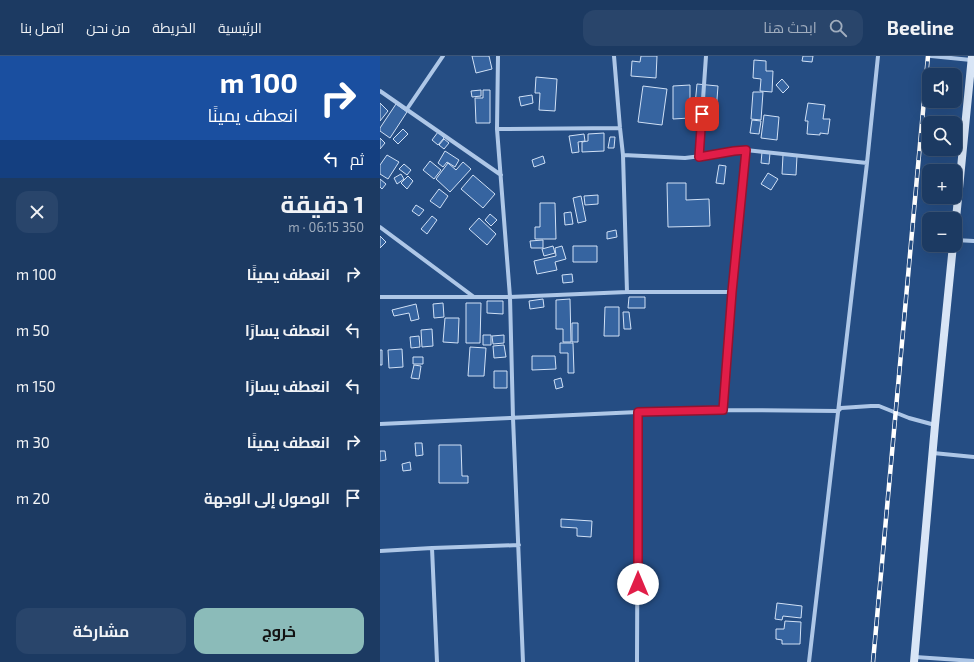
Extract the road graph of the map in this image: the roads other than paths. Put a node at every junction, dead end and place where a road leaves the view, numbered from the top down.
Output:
1 (443, 56) edge
2 (498, 56) edge
3 (614, 56) edge
4 (706, 56) edge
5 (878, 56) edge
6 (931, 56) edge
7 (972, 58) edge
8 (380, 91) edge
9 (407, 109) junction
10 (620, 128) junction
11 (498, 129) junction
12 (746, 150) junction
13 (623, 155) junction
14 (699, 157) junction
15 (867, 163) junction
16 (501, 175) junction
17 (957, 212) edge
18 (380, 227) edge
19 (962, 240) edge
20 (974, 241) edge
21 (952, 252) edge
22 (627, 292) junction
23 (732, 292) junction
24 (380, 297) edge
25 (475, 297) junction
26 (510, 298) junction
27 (723, 410) junction
28 (838, 411) junction
29 (638, 412) junction
30 (513, 418) junction
31 (380, 424) edge
32 (935, 425) junction
33 (933, 453) junction
34 (974, 456) edge
35 (518, 545) junction
36 (432, 548) junction
37 (380, 551) edge
38 (915, 659) edge
39 (974, 661) edge
40 (436, 662) edge
41 (523, 662) edge
42 (637, 662) edge
43 (809, 662) edge

1 - 9 street
2 - 11 street
3 - 10 street
4 - 14 street
5 - 15 street
6 - 7 street
7 - 17 main road
8 - 9 street
9 - 16 street
10 - 11 street
10 - 13 street
11 - 16 street
12 - 14 street
12 - 15 street
12 - 23 street
13 - 14 street
13 - 22 street
15 - 28 street
16 - 26 street
18 - 25 street
19 - 20 street
21 - 32 main road
22 - 23 street
22 - 26 street
23 - 27 street
24 - 25 street
25 - 26 street
26 - 30 street
27 - 28 street
27 - 29 street
28 - 32 street
28 - 43 street
29 - 30 street
29 - 42 street
30 - 31 street
30 - 35 street
32 - 33 main road
33 - 34 street
33 - 38 main road
35 - 36 street
35 - 41 street
36 - 37 street
36 - 40 street
38 - 39 street

